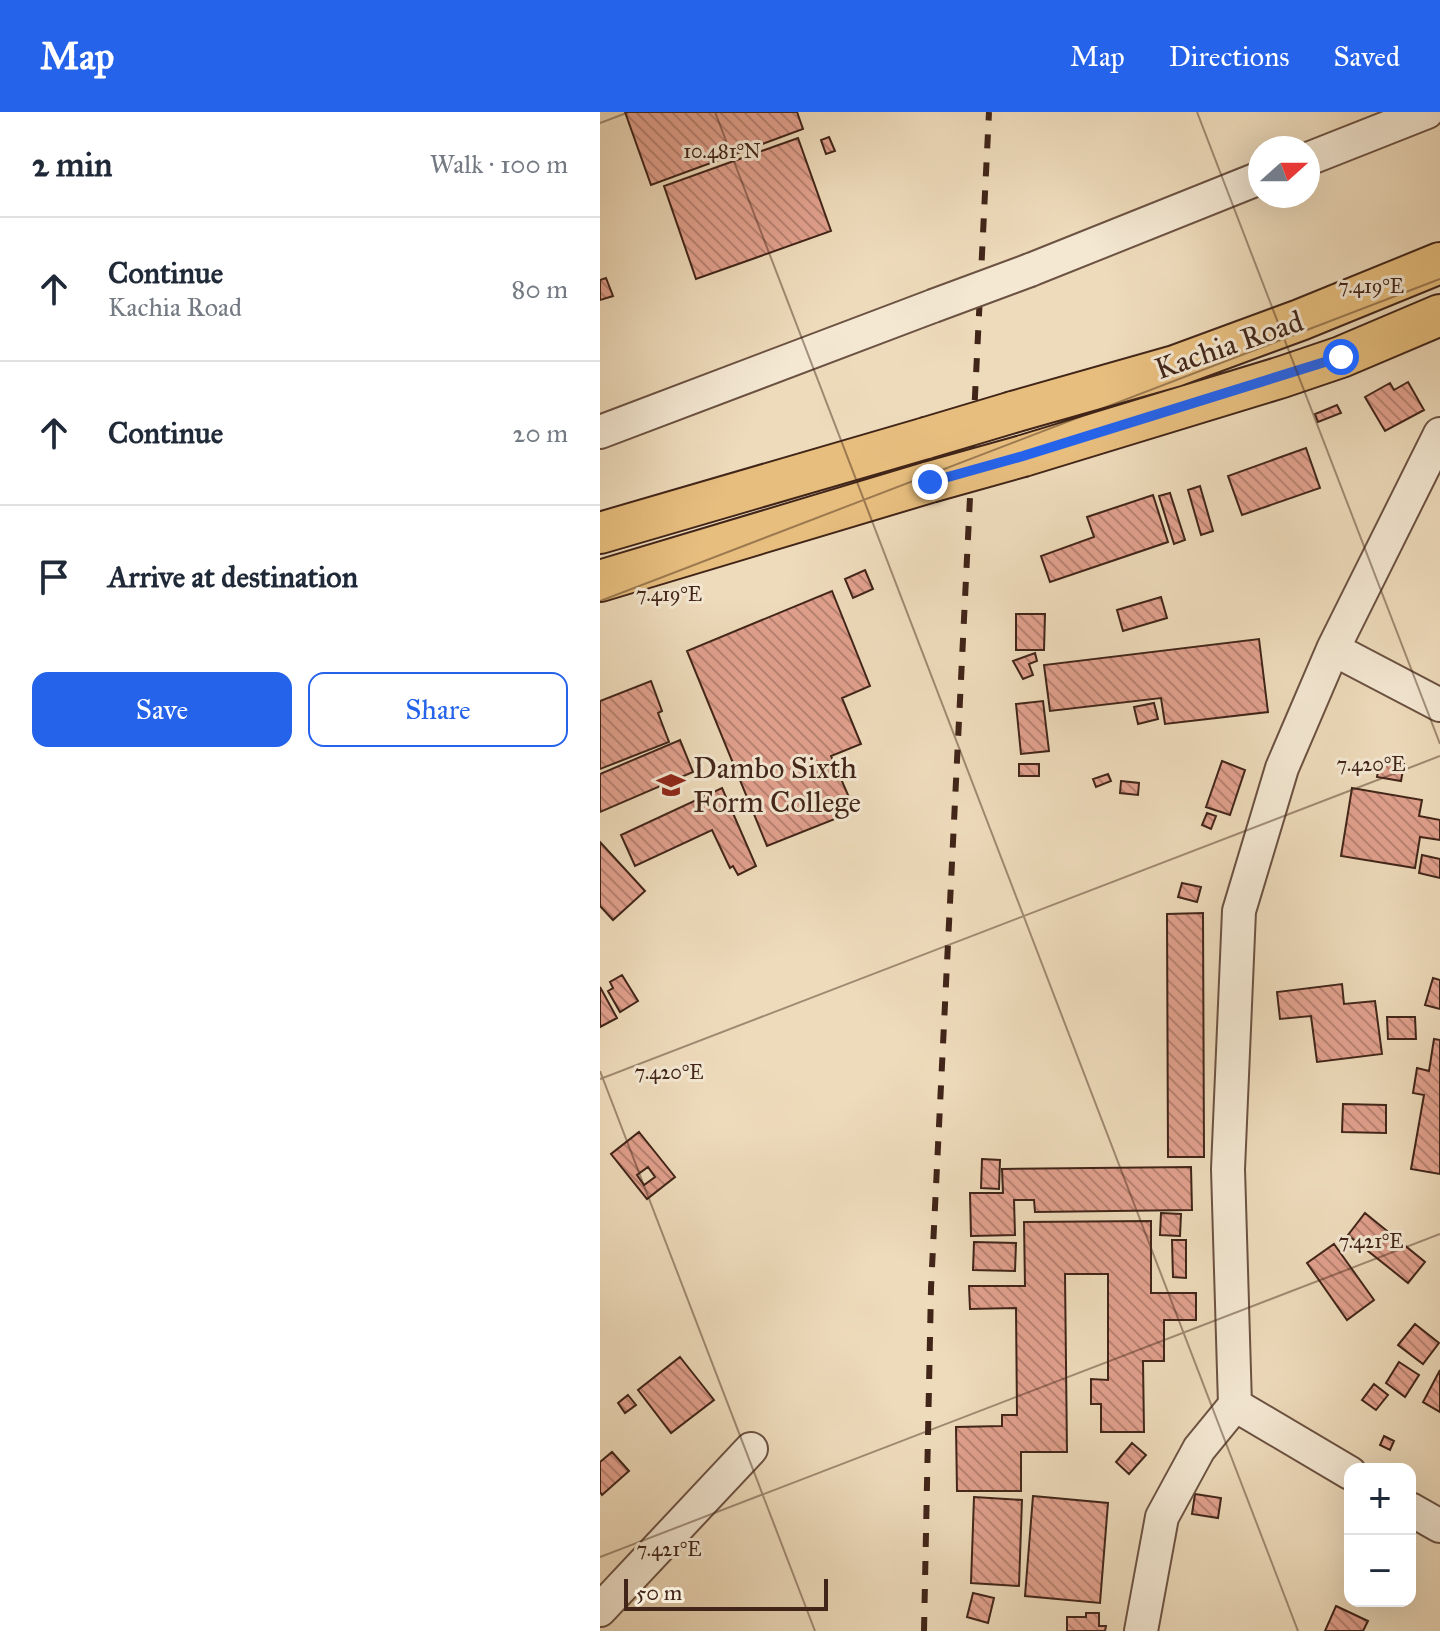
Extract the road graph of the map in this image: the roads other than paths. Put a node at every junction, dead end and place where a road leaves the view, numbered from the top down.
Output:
1 (1427, 112) edge
2 (1320, 154) edge
3 (1248, 183) edge
4 (1440, 263) edge
5 (1440, 317) edge
6 (600, 432) edge
7 (1440, 434) edge
8 (600, 533) edge
9 (600, 581) edge
10 (1333, 649) junction
11 (1440, 705) edge
12 (1235, 1405) junction
13 (751, 1449) dead end
14 (1344, 1469) edge
15 (1416, 1512) edge
16 (1440, 1526) edge
17 (600, 1610) edge
18 (1141, 1631) edge

1 - 2 street
3 - 6 street, bridge
4 - 8 main road, Kachia Road, bridge
5 - 9 main road, Kachia Road, bridge
7 - 10 street
10 - 11 street
10 - 12 street
12 - 14 street
12 - 18 street
13 - 17 street
15 - 16 street

